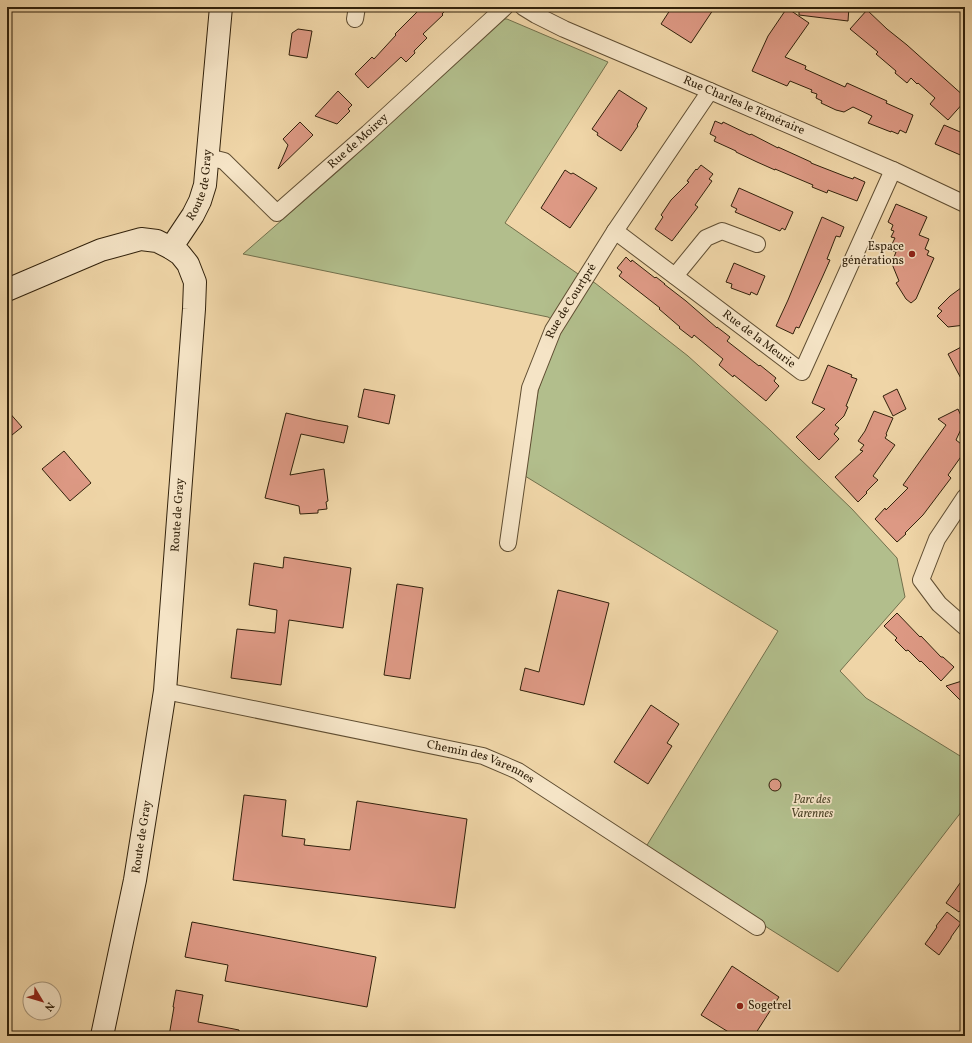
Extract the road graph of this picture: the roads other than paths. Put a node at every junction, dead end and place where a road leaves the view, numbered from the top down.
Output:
1 (221, 7) edge
2 (505, 7) edge
3 (523, 7) edge
4 (710, 91) junction
5 (208, 157) junction
6 (893, 170) junction
7 (965, 204) edge
8 (615, 231) junction
9 (757, 244) dead end
10 (171, 248) junction
11 (675, 276) junction
12 (7, 290) edge
13 (965, 497) edge
14 (508, 543) dead end
15 (965, 627) edge
16 (165, 691) junction
17 (757, 927) dead end
18 (102, 1036) edge

1 - 5 main road, Route de Gray
2 - 5 street, Rue de Moirey
3 - 4 street, Rue Charles le Téméraire
4 - 6 street, Rue Charles le Téméraire
4 - 8 street, Rue de Courtpré
5 - 10 main road, Route de Gray
6 - 7 street, Rue Charles le Téméraire
6 - 11 street, Rue de la Meurie
8 - 11 street, Rue de la Meurie
8 - 14 street, Rue de Courtpré
9 - 11 street
10 - 12 main road
10 - 16 main road, Route de Gray
13 - 15 street
16 - 17 street, Chemin des Varennes
16 - 18 main road, Route de Gray

